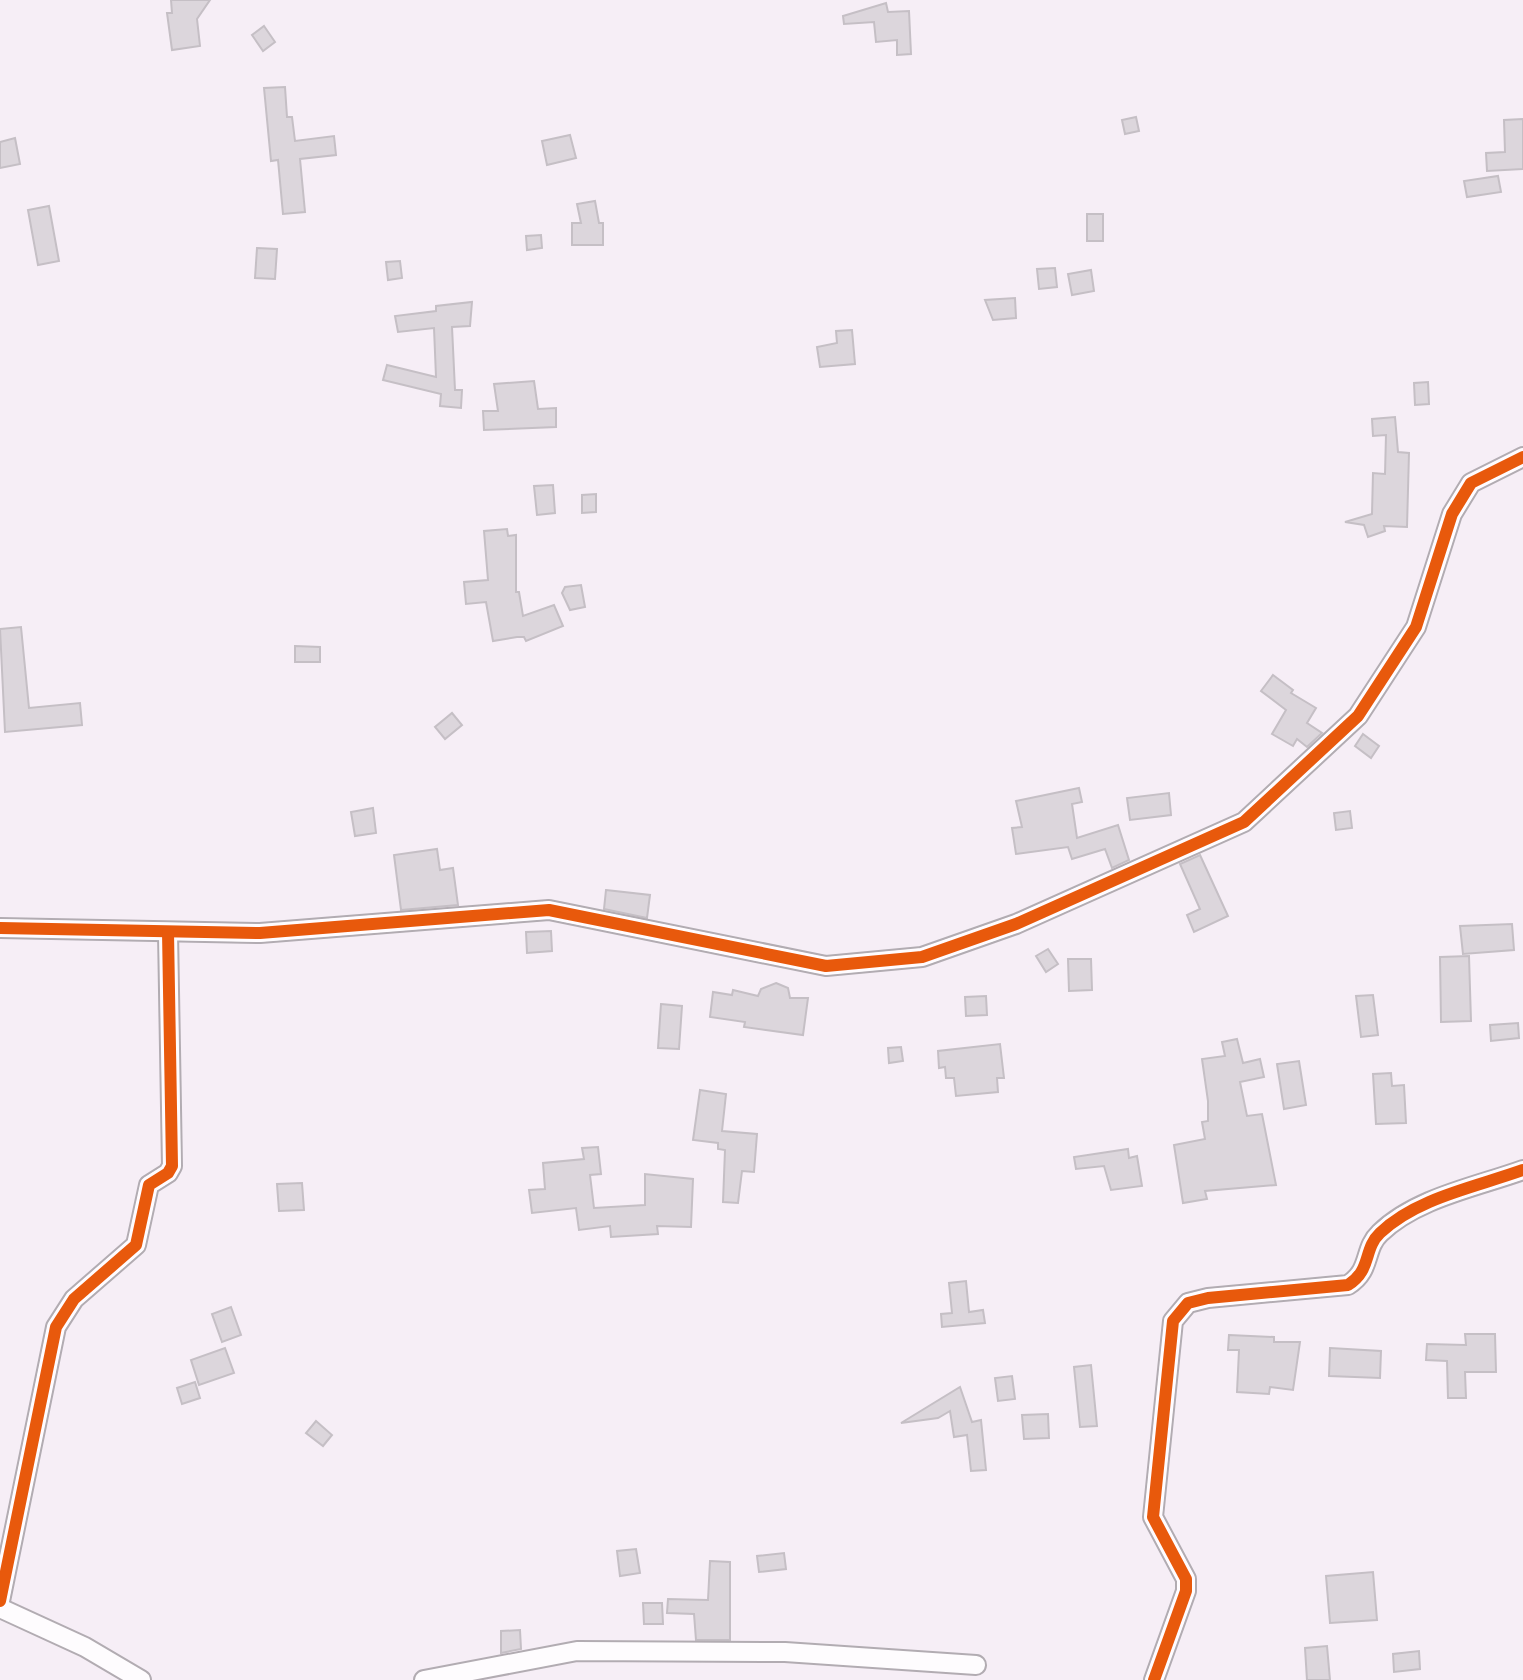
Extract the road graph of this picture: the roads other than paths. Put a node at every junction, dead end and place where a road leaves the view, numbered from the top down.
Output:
1 (1523, 457) edge
2 (0, 928) edge
3 (168, 932) junction
4 (1523, 1170) edge
5 (0, 1601) edge
6 (0, 1608) edge
7 (976, 1665) dead end
8 (141, 1680) edge
9 (424, 1680) edge
10 (1154, 1680) edge

1 - 3 street
2 - 3 street
3 - 5 street
4 - 10 street
6 - 8 street
7 - 9 street

